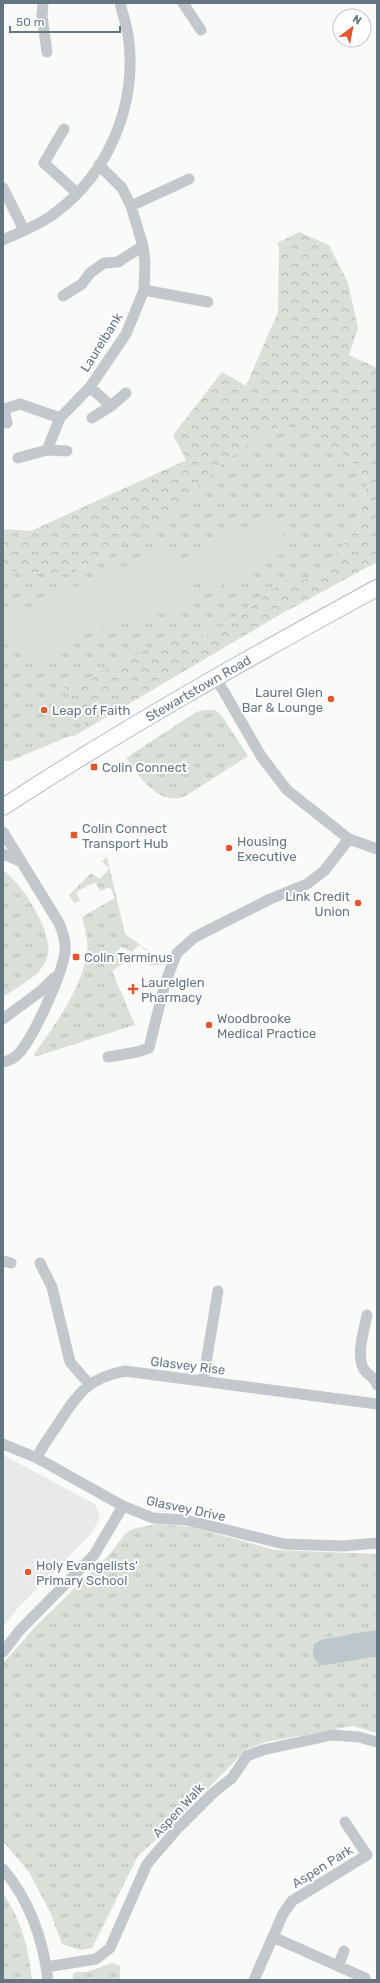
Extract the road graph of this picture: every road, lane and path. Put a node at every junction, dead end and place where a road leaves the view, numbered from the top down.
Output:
1 (43, 3) edge
2 (120, 3) edge
3 (183, 3) edge
4 (201, 30) dead end
5 (47, 52) dead end
6 (64, 129) dead end
7 (99, 165) junction
8 (189, 179) dead end
9 (3, 188) edge
10 (77, 193) junction
11 (131, 206) junction
12 (24, 230) junction
13 (3, 240) edge
14 (143, 246) junction
15 (144, 290) junction
16 (63, 296) dead end
17 (208, 302) dead end
18 (90, 387) junction
19 (126, 393) dead end
20 (111, 406) junction
21 (60, 418) junction
22 (92, 418) dead end
23 (7, 423) dead end
24 (47, 450) junction
25 (67, 451) dead end
26 (18, 458) dead end
27 (377, 588) edge
28 (216, 678) junction
29 (3, 807) edge
30 (3, 832) edge
31 (349, 839) junction
32 (377, 849) edge
33 (3, 854) edge
34 (22, 862) junction
35 (58, 974) junction
36 (3, 1019) edge
37 (108, 1057) dead end
38 (3, 1062) edge
39 (40, 1263) dead end
40 (218, 1290) dead end
41 (366, 1315) dead end
42 (203, 1381) junction
43 (88, 1384) junction
44 (377, 1385) edge
45 (377, 1404) edge
46 (3, 1444) edge
47 (37, 1458) junction
48 (123, 1506) junction
49 (377, 1543) edge
50 (3, 1652) edge
51 (377, 1742) edge
52 (345, 1822) dead end
53 (3, 1868) edge
54 (273, 1938) junction
55 (344, 1951) dead end
56 (338, 1966) junction
57 (46, 1967) junction
58 (365, 1978) dead end
59 (48, 1980) edge
60 (254, 1980) edge

1 - 5 street
2 - 7 street
3 - 4 street
6 - 10 street
7 - 10 street
7 - 11 street, Laurelbank
8 - 11 street
9 - 12 street
10 - 12 street
11 - 14 street, Laurelbank
12 - 13 street
14 - 15 street, Laurelbank
14 - 16 street
15 - 17 street
15 - 18 street, Laurelbank
18 - 20 street, Laurelbank
18 - 21 street, Laurelbank
19 - 20 street
20 - 22 street
21 - 23 street
21 - 24 street, Laurelbank
24 - 25 street
24 - 26 street
27 - 28 main road, Stewartstown Road
28 - 29 main road, Stewartstown Road
28 - 31 street
30 - 34 street
31 - 32 street
31 - 37 street
33 - 34 street
34 - 35 street
35 - 36 street
35 - 38 street
39 - 43 street
40 - 42 street
41 - 44 street
42 - 43 street, Glasvey Rise
42 - 45 street, Glasvey Rise
43 - 47 street, Glasvey Rise
46 - 47 street, Glasvey Drive
47 - 48 street, Glasvey Drive
48 - 49 street, Glasvey Drive
48 - 50 street
51 - 57 street, Aspen Walk
52 - 54 street, Aspen Park
53 - 57 street
54 - 56 street
54 - 60 street, Aspen Park
55 - 56 street
56 - 58 street
57 - 59 street

